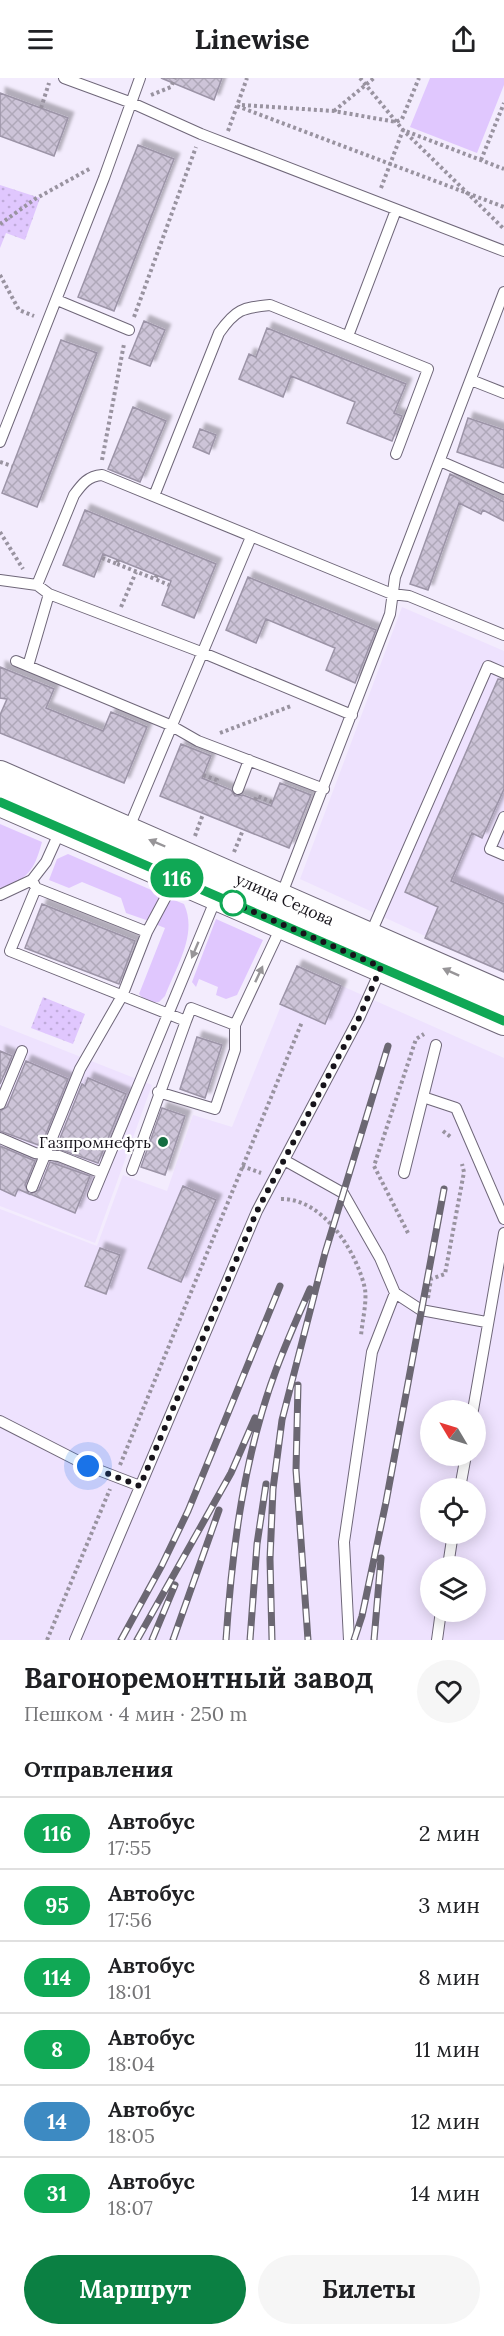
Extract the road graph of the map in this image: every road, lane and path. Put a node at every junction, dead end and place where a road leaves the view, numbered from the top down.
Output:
1 (51, 78) edge
2 (64, 78) edge
3 (140, 78) edge
4 (175, 78) edge
5 (247, 78) edge
6 (360, 78) edge
7 (374, 78) edge
8 (418, 78) edge
9 (366, 87) junction
10 (132, 103) junction
11 (504, 103) edge
12 (237, 106) junction
13 (41, 108) dead end
14 (334, 111) junction
15 (396, 122) junction
16 (403, 130) junction
17 (201, 134) junction
18 (224, 143) junction
19 (481, 160) junction
20 (390, 164) junction
21 (109, 165) junction
22 (504, 169) edge
23 (471, 194) junction
24 (376, 202) junction
25 (504, 207) edge
26 (396, 210) junction
27 (0, 224) edge
28 (504, 229) edge
29 (504, 251) edge
30 (0, 275) edge
31 (504, 292) edge
32 (57, 300) junction
33 (48, 322) junction
34 (129, 330) junction
35 (348, 336) junction
36 (471, 380) junction
37 (504, 393) edge
38 (0, 442) edge
39 (396, 454) dead end
40 (440, 460) junction
41 (0, 462) edge
42 (12, 466) dead end
43 (102, 476) junction
44 (504, 489) edge
45 (154, 496) junction
46 (0, 532) edge
47 (251, 537) junction
48 (102, 558) dead end
49 (136, 572) junction
50 (0, 580) edge
51 (38, 585) junction
52 (170, 585) dead end
53 (49, 594) junction
54 (392, 594) junction
55 (116, 620) junction
56 (504, 635) edge
57 (201, 652) junction
58 (16, 661) dead end
59 (28, 666) junction
60 (504, 674) edge
61 (312, 699) junction
62 (352, 715) junction
63 (170, 725) junction
64 (198, 741) junction
65 (249, 760) junction
66 (0, 775) edge
67 (203, 775) dead end
68 (226, 784) dead end
69 (238, 789) dead end
70 (324, 789) junction
71 (255, 800) dead end
72 (0, 802) edge
73 (272, 802) dead end
74 (203, 814) dead end
75 (66, 817) junction
76 (504, 817) edge
77 (243, 830) dead end
78 (194, 838) dead end
79 (123, 841) junction
80 (233, 855) dead end
81 (504, 855) edge
82 (176, 878) junction
83 (34, 884) junction
84 (0, 895) edge
85 (218, 896) junction
86 (281, 910) junction
87 (147, 932) junction
88 (375, 952) junction
89 (122, 996) junction
90 (504, 996) edge
91 (168, 1014) junction
92 (186, 1021) junction
93 (504, 1021) edge
94 (302, 1022) dead end
95 (235, 1025) junction
96 (436, 1045) dead end
97 (22, 1051) dead end
98 (144, 1073) junction
99 (162, 1081) junction
100 (158, 1092) junction
101 (423, 1096) junction
102 (0, 1104) edge
103 (443, 1131) dead end
104 (0, 1138) edge
105 (454, 1140) dead end
106 (46, 1154) junction
107 (284, 1160) junction
108 (461, 1161) dead end
109 (242, 1166) junction
110 (132, 1170) dead end
111 (102, 1173) junction
112 (404, 1173) dead end
113 (271, 1186) junction
114 (32, 1187) dead end
115 (93, 1195) dead end
116 (504, 1219) edge
117 (504, 1233) edge
118 (395, 1293) junction
119 (425, 1311) junction
120 (486, 1322) junction
121 (360, 1344) dead end
122 (474, 1400) edge
123 (0, 1421) edge
124 (115, 1477) junction
125 (140, 1486) junction
126 (439, 1622) edge
127 (47, 1640) edge
128 (75, 1640) edge
129 (349, 1640) edge
130 (437, 1640) edge

1 - 13 path
2 - 10 lane
3 - 10 lane
4 - 10 path
5 - 12 path
6 - 9 path
7 - 9 path
8 - 15 path
9 - 14 path
9 - 15 path
10 - 17 lane
10 - 21 lane
11 - 19 path
12 - 14 path
12 - 18 path
12 - 20 path
14 - 15 path
15 - 16 path
16 - 19 path
16 - 20 path
16 - 23 path
17 - 18 lane
17 - 34 path
18 - 24 lane
19 - 22 path
20 - 23 path
20 - 24 path
21 - 27 path
21 - 32 lane
23 - 25 path
23 - 28 path
24 - 26 lane
26 - 29 lane
26 - 35 lane
30 - 33 path
31 - 36 lane
32 - 33 lane
32 - 34 lane
33 - 38 lane
34 - 43 path
35 - 39 lane
35 - 45 lane
36 - 37 lane
36 - 40 lane
40 - 44 lane
40 - 54 lane
41 - 42 path
43 - 45 lane
43 - 51 lane
45 - 47 lane
46 - 51 path
47 - 54 lane
47 - 57 lane
48 - 49 path
49 - 52 path
49 - 55 path
50 - 51 lane
51 - 53 lane
53 - 55 lane
53 - 59 lane
54 - 56 lane
54 - 62 lane
55 - 57 lane
57 - 61 lane
57 - 63 lane
58 - 59 lane
59 - 63 lane
60 - 88 lane
61 - 62 lane
61 - 64 path
62 - 70 lane
63 - 64 lane
63 - 79 lane
64 - 65 lane
65 - 69 lane
65 - 70 lane
66 - 75 main road, улица Седова
67 - 68 path
70 - 86 lane
71 - 73 path
72 - 75 main road, улица Седова
74 - 78 path
75 - 79 main road, улица Седова
75 - 83 lane
76 - 81 lane
77 - 80 path
79 - 82 main road, улица Седова
86 -> 79 main road, улица Седова
82 - 85 main road, улица Седова
82 - 87 lane
83 - 84 lane
83 - 87 lane
83 - 89 lane
85 - 86 main road, улица Седова
85 -> 91 lane
86 - 88 main road, улица Седова
95 -> 86 lane
87 - 89 lane
90 -> 88 main road, улица Седова
88 - 93 main road, улица Седова
88 - 107 lane
89 - 91 lane
89 - 106 lane
91 - 92 lane
91 - 98 lane
92 - 95 lane
92 - 99 lane
94 - 109 path
95 - 100 lane
96 - 101 lane
97 - 102 lane
98 - 99 lane
98 - 111 lane
99 - 100 lane
100 - 110 lane
101 - 112 lane
101 - 116 lane
103 - 105 path
104 - 106 lane
106 - 111 lane
106 - 114 lane
107 - 113 lane
107 - 118 lane
108 - 119 path
109 - 113 path
109 - 124 path
111 - 115 lane
113 - 121 path
113 - 125 lane
117 - 120 lane
118 - 119 lane
118 - 129 lane
119 - 120 lane
120 - 122 lane
123 - 124 lane
124 - 125 lane
124 - 127 path
125 - 128 lane
126 - 130 lane

